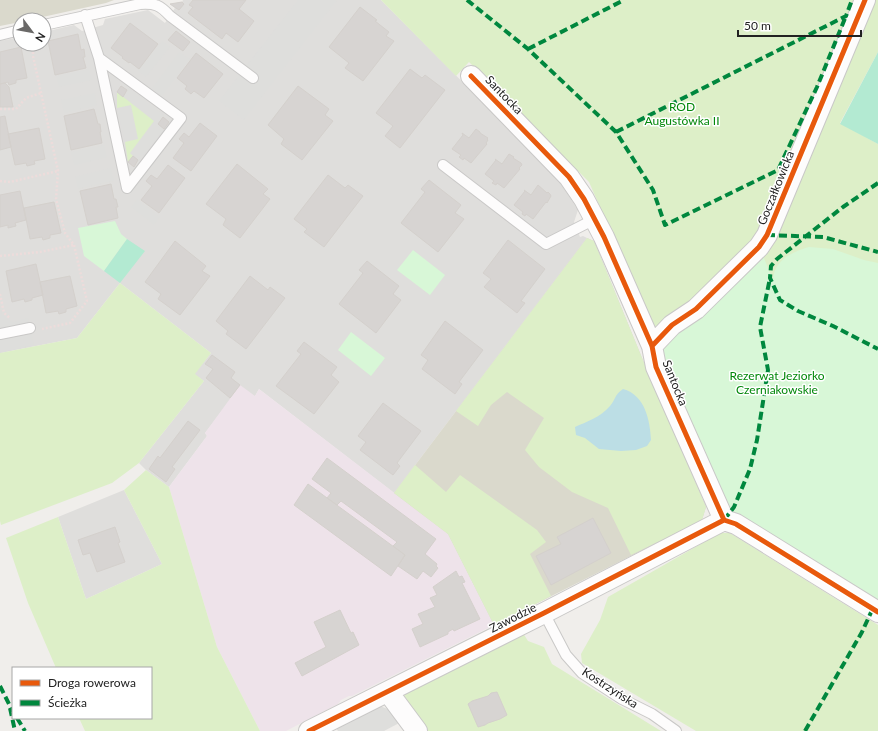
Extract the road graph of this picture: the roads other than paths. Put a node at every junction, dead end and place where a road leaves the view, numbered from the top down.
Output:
1 (865, 0) edge
2 (85, 15) junction
3 (52, 22) edge
4 (12, 32) edge
5 (0, 35) edge
6 (99, 58) junction
7 (471, 76) dead end
8 (253, 78) dead end
9 (443, 165) dead end
10 (595, 219) junction
11 (32, 329) road end
12 (0, 334) edge
13 (652, 346) junction
14 (724, 520) junction
15 (878, 612) edge
16 (544, 613) junction
17 (388, 692) junction
18 (309, 731) edge
19 (417, 731) edge
20 (676, 731) edge

1 - 13 street, Goczałkowicka
2 - 3 lane
2 - 6 lane
2 - 8 lane
4 - 5 lane
6 - 6 lane
7 - 10 street, Santocka
9 - 10 lane
10 - 13 street, Santocka
11 - 12 lane
13 - 14 street, Santocka
14 - 15 street
14 - 16 street, Zawodzie
16 - 17 street, Zawodzie
16 - 20 lane, Kostrzyńska
17 - 18 street, Zawodzie
17 - 19 street

